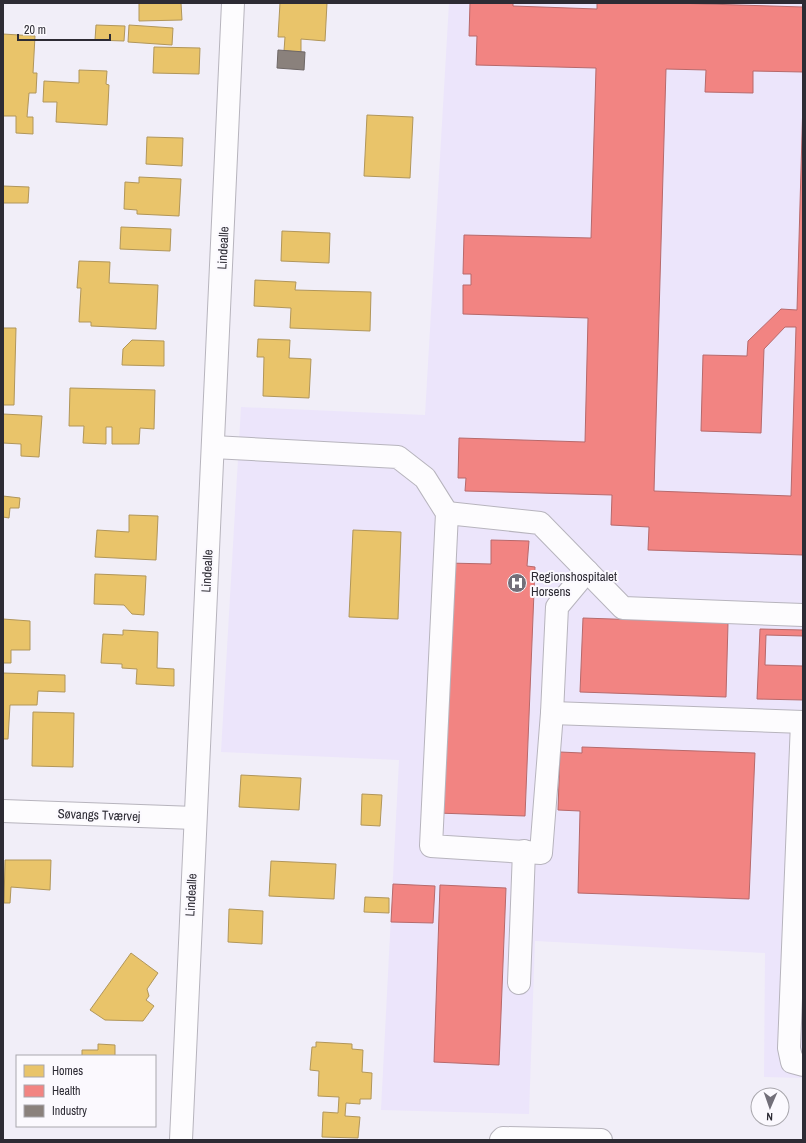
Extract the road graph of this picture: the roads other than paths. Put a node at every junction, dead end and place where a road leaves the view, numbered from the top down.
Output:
1 (233, 3) edge
2 (213, 447) junction
3 (447, 513) junction
4 (587, 571) junction
5 (803, 615) edge
6 (552, 713) junction
7 (802, 722) edge
8 (3, 811) edge
9 (195, 818) junction
10 (524, 851) junction
11 (519, 983) dead end
12 (803, 1065) edge
13 (181, 1140) edge
14 (500, 1140) edge
15 (601, 1140) edge

1 - 2 street, Lindealle
2 - 3 street
2 - 9 street, Lindealle
3 - 4 street
3 - 10 street
4 - 5 street
4 - 6 street
6 - 7 street
6 - 10 street
7 - 12 street
8 - 9 street, Søvangs Tværvej
9 - 13 street, Lindealle
10 - 11 street
14 - 15 street

